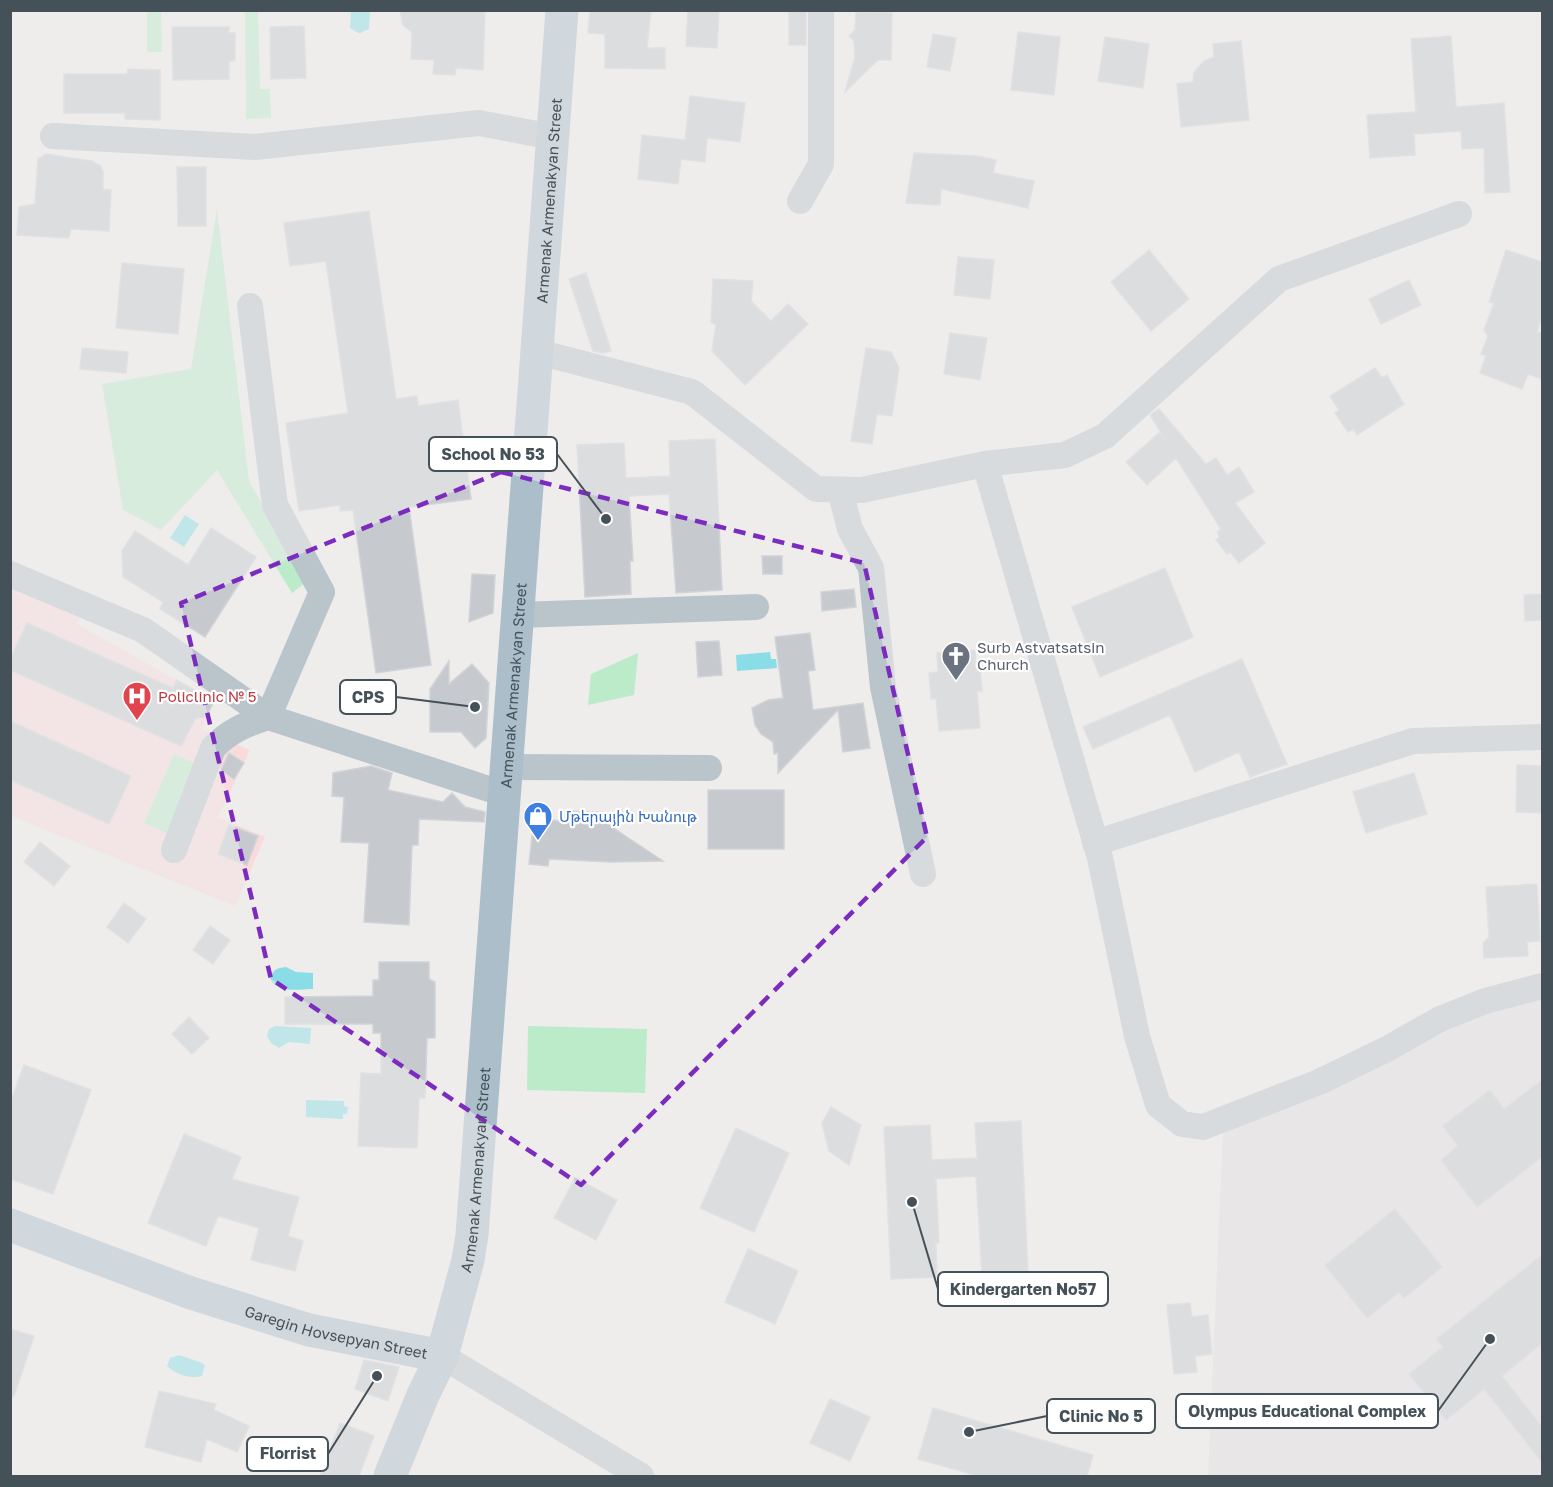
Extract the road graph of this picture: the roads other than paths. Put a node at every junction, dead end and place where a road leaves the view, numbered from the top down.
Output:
1 (562, 10) edge
2 (821, 10) edge
3 (53, 136) dead end
4 (553, 136) junction
5 (800, 201) dead end
6 (1458, 214) dead end
7 (250, 306) dead end
8 (538, 352) junction
9 (985, 464) junction
10 (840, 490) junction
11 (10, 574) edge
12 (756, 607) dead end
13 (518, 615) junction
14 (268, 717) junction
15 (1542, 737) edge
16 (709, 768) dead end
17 (505, 781) junction
18 (1095, 843) junction
19 (174, 850) dead end
20 (923, 874) dead end
21 (1542, 986) edge
22 (10, 1225) edge
23 (442, 1356) junction
24 (390, 1476) edge
25 (641, 1476) edge

1 - 4 main road, Armenak Armenakyan Street
2 - 5 street
3 - 4 street
4 - 8 main road, Armenak Armenakyan Street
6 - 9 street
7 - 14 street
8 - 10 street
8 - 13 main road, Armenak Armenakyan Street
9 - 10 street
9 - 18 street
10 - 20 street
11 - 14 street
12 - 13 street
13 - 17 main road, Armenak Armenakyan Street
14 - 17 street
14 - 19 street
15 - 18 street
16 - 17 street
17 - 23 main road, Armenak Armenakyan Street
18 - 21 street
22 - 23 main road, Garegin Hovsepyan Street
23 - 24 main road, Armenak Armenakyan Street
23 - 25 street, Garegin Hovsepyan Street

